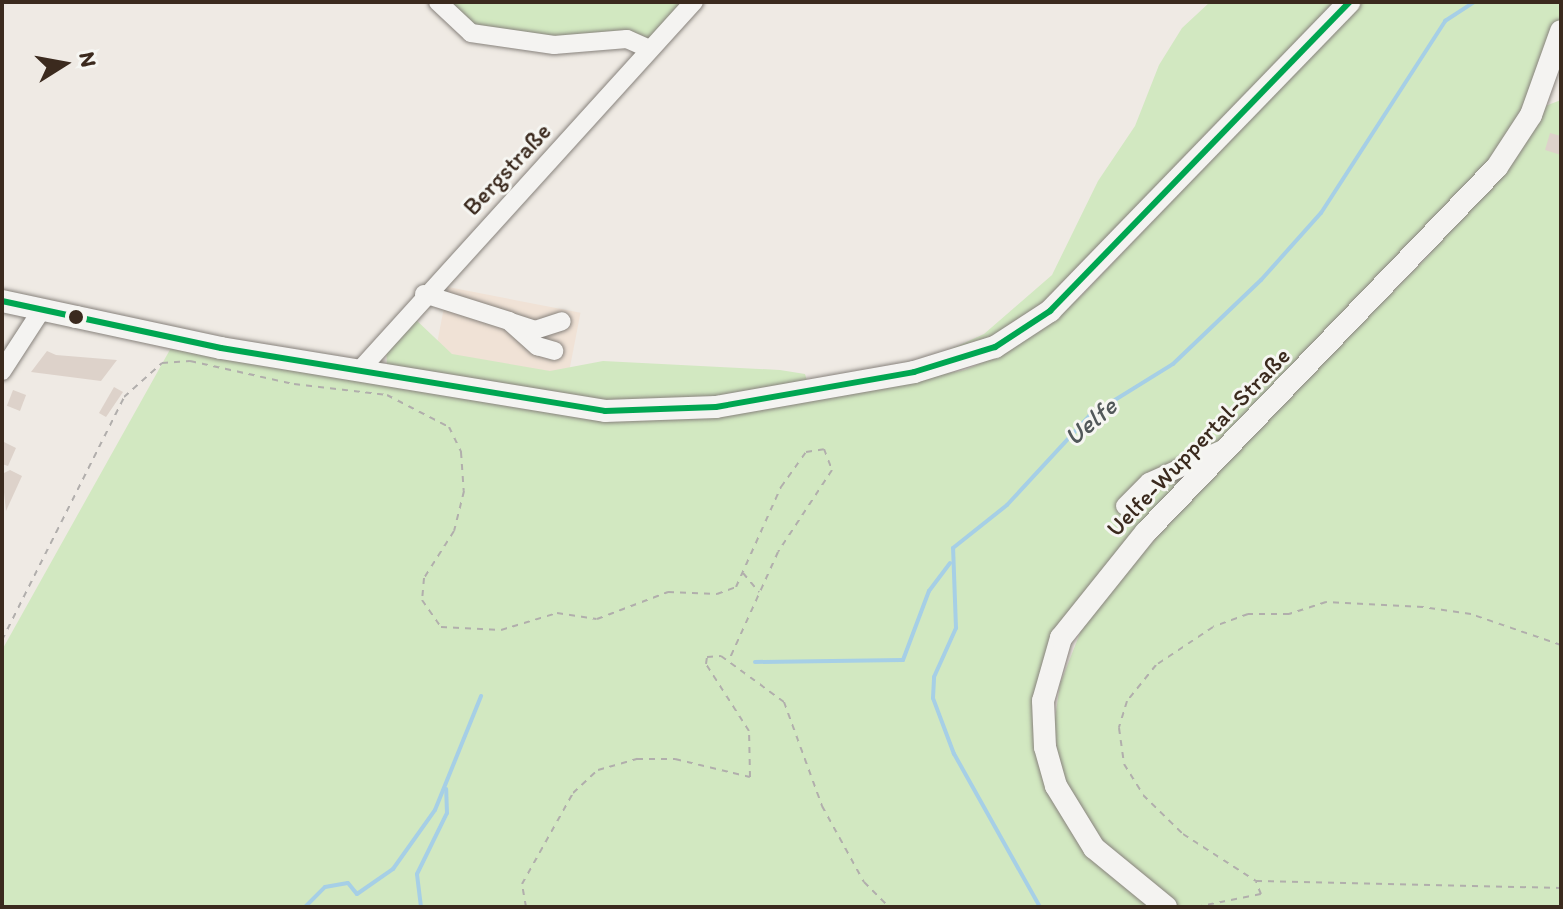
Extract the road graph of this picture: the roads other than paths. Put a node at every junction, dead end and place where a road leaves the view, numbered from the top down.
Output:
1 (438, 2) edge
2 (694, 2) edge
3 (1349, 2) edge
4 (1561, 31) edge
5 (649, 49) junction
6 (424, 294) junction
7 (2, 301) edge
8 (41, 311) junction
9 (509, 321) junction
10 (562, 321) dead end
11 (554, 351) dead end
12 (2, 371) edge
13 (358, 372) junction
14 (1230, 446) junction
15 (1125, 506) dead end
16 (1166, 907) edge

1 - 5 street
2 - 5 street, Bergstraße
3 - 13 main road
4 - 14 main road, Uelfe-Wuppertal-Straße
5 - 6 street, Bergstraße
6 - 9 street
6 - 13 street, Bergstraße
7 - 8 main road
8 - 12 street
8 - 13 main road
9 - 10 street
9 - 11 street
14 - 15 street
14 - 16 main road, Uelfe-Wuppertal-Straße

